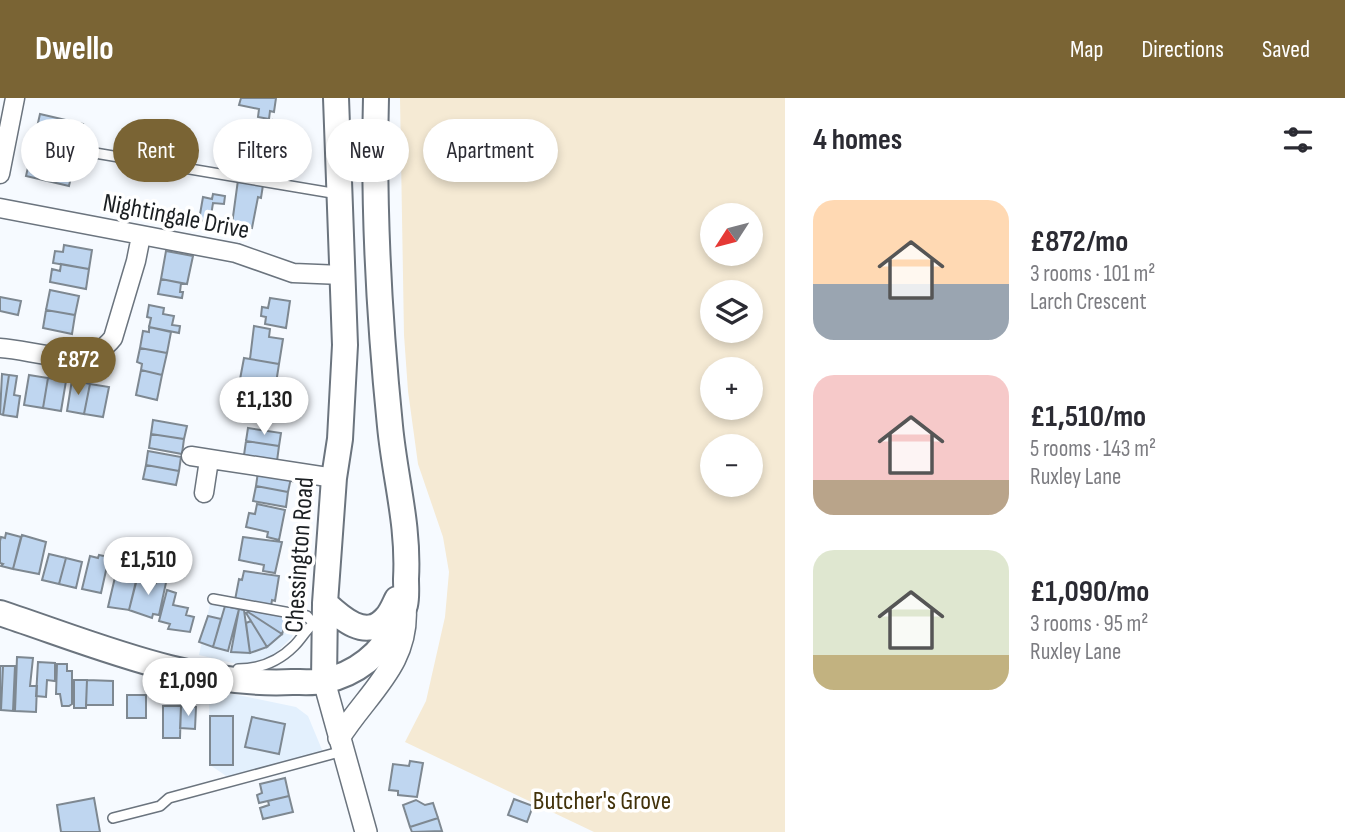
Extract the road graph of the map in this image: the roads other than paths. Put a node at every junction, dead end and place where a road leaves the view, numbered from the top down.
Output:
1 (15, 98) edge
2 (336, 98) edge
3 (376, 98) edge
4 (99, 154) edge
5 (0, 174) edge
6 (339, 194) junction
7 (0, 208) edge
8 (141, 236) junction
9 (341, 275) junction
10 (0, 348) edge
11 (191, 456) dead end
12 (209, 460) junction
13 (334, 478) junction
14 (204, 493) dead end
15 (406, 571) junction
16 (213, 599) dead end
17 (405, 606) junction
18 (0, 613) edge
19 (321, 615) junction
20 (194, 675) junction
21 (324, 681) junction
22 (341, 744) junction
23 (113, 818) dead end
24 (366, 832) edge

1 - 5 street
2 - 6 main road, Chessington Road
3 - 15 main road
4 - 6 lane
6 - 9 main road, Chessington Road
7 - 8 street, Nightingale Drive
8 - 9 street, Nightingale Drive
8 - 10 street
9 - 13 main road, Chessington Road
11 - 12 street
12 - 13 street
12 - 14 street
13 - 19 main road, Chessington Road
15 - 17 main road
15 - 19 main road
16 - 19 lane
17 - 21 main road
17 - 22 street
18 - 20 main road
19 - 20 lane
19 - 21 main road, Chessington Road
20 - 21 main road
21 - 22 street, Chessington Road
22 - 23 lane
22 - 24 street, Chessington Road

